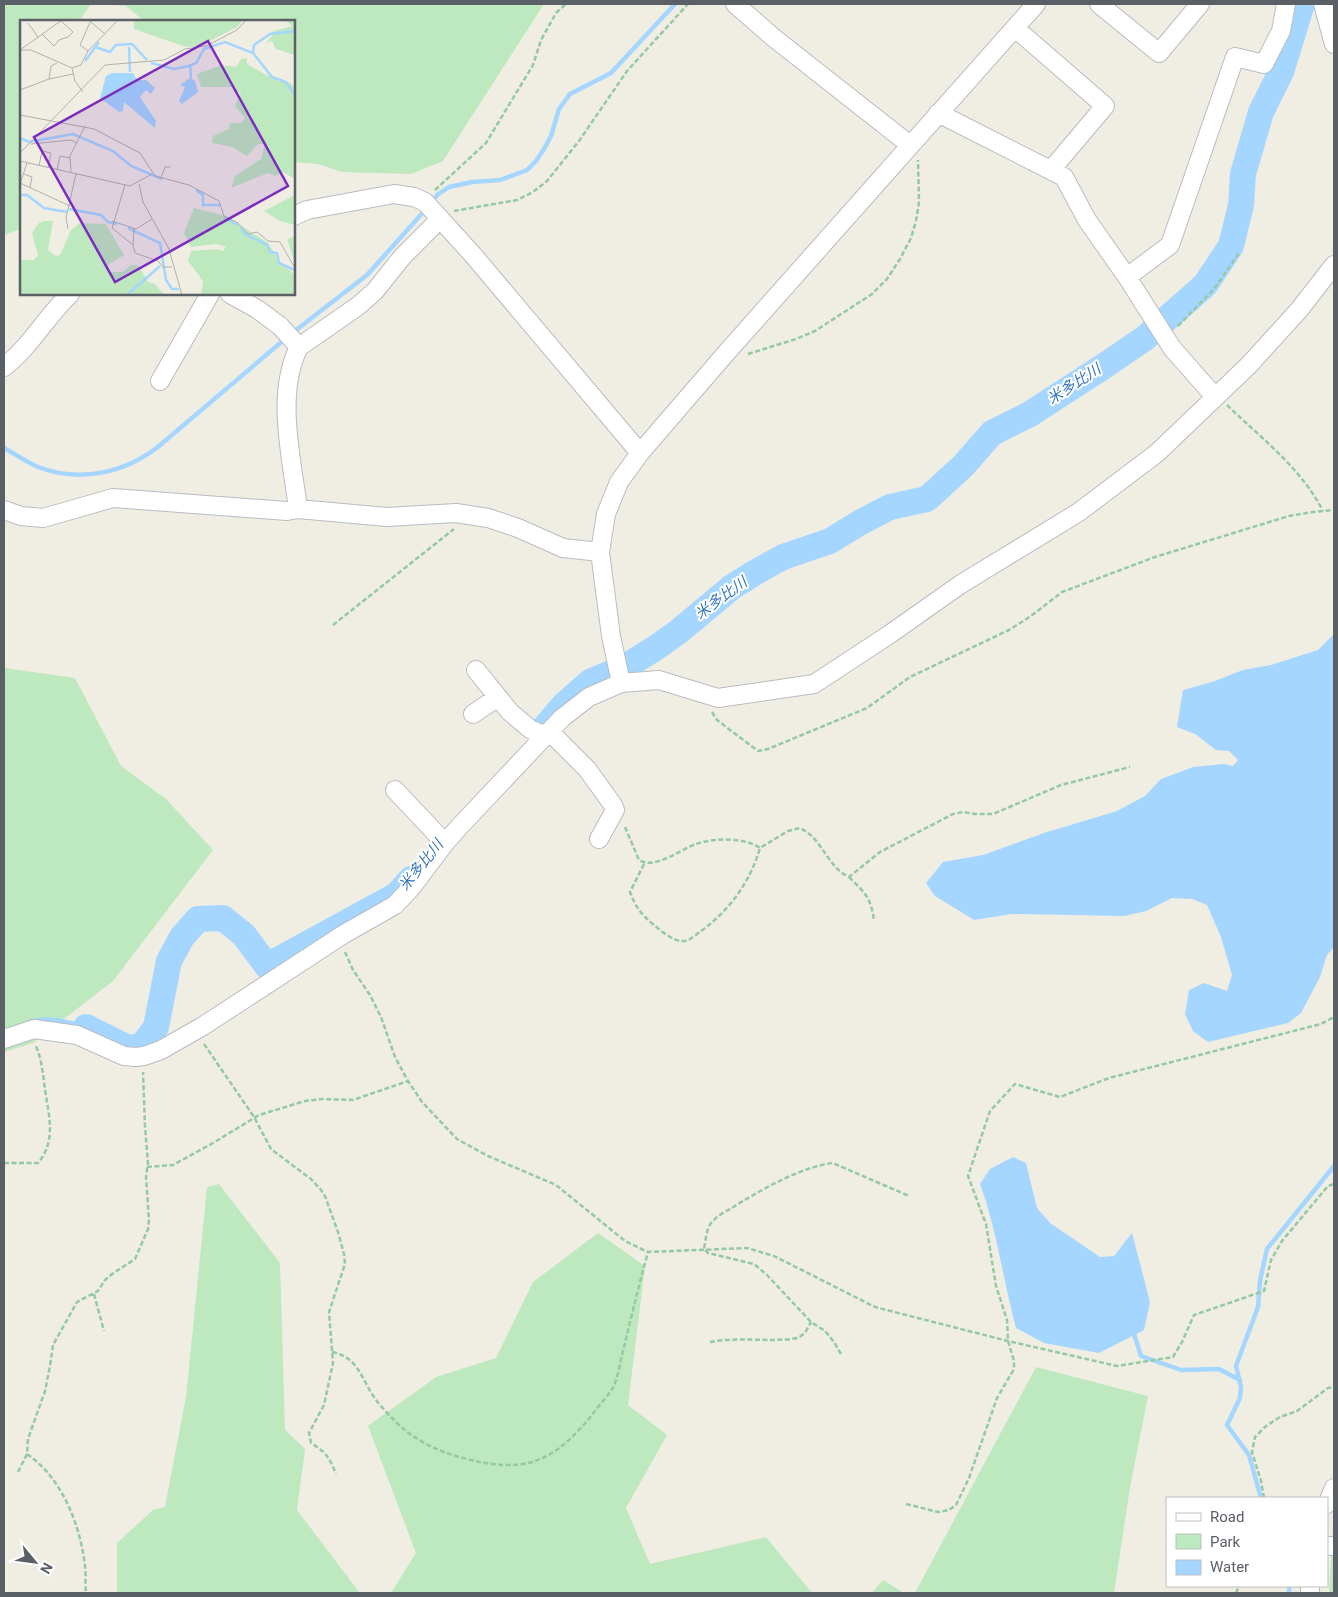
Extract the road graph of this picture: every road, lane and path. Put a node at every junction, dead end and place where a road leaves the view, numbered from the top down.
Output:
1 (566, 4) edge
2 (688, 4) edge
3 (735, 4) edge
4 (1036, 4) edge
5 (1099, 4) edge
6 (1200, 4) edge
7 (1286, 4) edge
8 (1323, 4) edge
9 (1015, 28) junction
10 (1334, 44) edge
11 (938, 113) junction
12 (910, 145) junction
13 (1051, 170) junction
14 (425, 202) junction
15 (295, 216) edge
16 (440, 219) junction
17 (1239, 253) dead end
18 (1334, 265) edge
19 (1127, 277) junction
20 (69, 295) edge
21 (209, 295) edge
22 (232, 295) edge
23 (1166, 338) junction
24 (299, 347) junction
25 (727, 352) junction
26 (4, 366) edge
27 (160, 381) dead end
28 (1217, 396) junction
29 (640, 453) junction
30 (298, 509) junction
31 (4, 510) edge
32 (1334, 510) edge
33 (1323, 511) junction
34 (471, 516) junction
35 (600, 552) junction
36 (333, 625) dead end
37 (476, 670) dead end
38 (621, 683) junction
39 (711, 696) junction
40 (498, 697) junction
41 (473, 714) dead end
42 (547, 734) junction
43 (1130, 767) dead end
44 (395, 790) dead end
45 (615, 810) junction
46 (599, 840) dead end
47 (445, 843) junction
48 (760, 848) junction
49 (644, 864) junction
50 (848, 877) junction
51 (874, 922) dead end
52 (339, 938) junction
53 (1334, 1017) edge
54 (195, 1030) junction
55 (11, 1037) edge
56 (144, 1056) junction
57 (408, 1081) junction
58 (254, 1118) junction
59 (4, 1163) edge
60 (147, 1168) junction
61 (1334, 1184) edge
62 (909, 1196) dead end
63 (704, 1249) junction
64 (648, 1252) junction
65 (94, 1294) junction
66 (811, 1322) junction
67 (104, 1331) dead end
68 (1008, 1341) junction
69 (710, 1342) dead end
70 (332, 1352) junction
71 (840, 1354) dead end
72 (1334, 1387) edge
73 (27, 1454) junction
74 (18, 1472) dead end
75 (336, 1474) dead end
76 (1334, 1488) edge
77 (1264, 1497) edge
78 (1328, 1502) edge
79 (906, 1504) dead end
80 (86, 1593) edge

1 - 14 path
2 - 16 path
3 - 12 street
4 - 9 street
5 - 6 street
7 - 19 street
8 - 10 street
9 - 11 street
9 - 13 street
11 - 12 street
11 - 13 street
12 - 25 street
12 - 25 path
13 - 19 street
14 - 15 street
14 - 16 street
16 - 24 street
16 - 29 street
17 - 23 path
18 - 28 street
19 - 23 street
20 - 26 street
21 - 27 street
22 - 24 street
23 - 28 street
24 - 30 street
25 - 29 street
28 - 33 path
28 - 39 street
29 - 35 street
30 - 31 street
30 - 34 street
32 - 33 path
33 - 39 path
34 - 35 street
34 - 36 path
35 - 38 street
37 - 40 street
38 - 39 street
38 - 42 street
40 - 41 street
40 - 42 street
42 - 45 street
42 - 47 street
43 - 50 path
44 - 47 street
45 - 46 street
45 - 49 path
47 - 52 street
48 - 49 path
48 - 49 path
48 - 50 path
50 - 51 path
52 - 54 street
52 - 57 path
53 - 68 path
54 - 56 street
54 - 58 path
55 - 56 street
55 - 59 path
56 - 60 path
57 - 58 path
57 - 64 path
58 - 60 path
58 - 70 path
60 - 65 path
61 - 68 path
62 - 63 path
63 - 64 path
63 - 66 path
63 - 68 path
64 - 70 path
65 - 67 path
65 - 73 path
66 - 69 path
66 - 71 path
68 - 79 path
70 - 75 path
72 - 77 path
73 - 74 path
73 - 80 path
76 - 78 street

